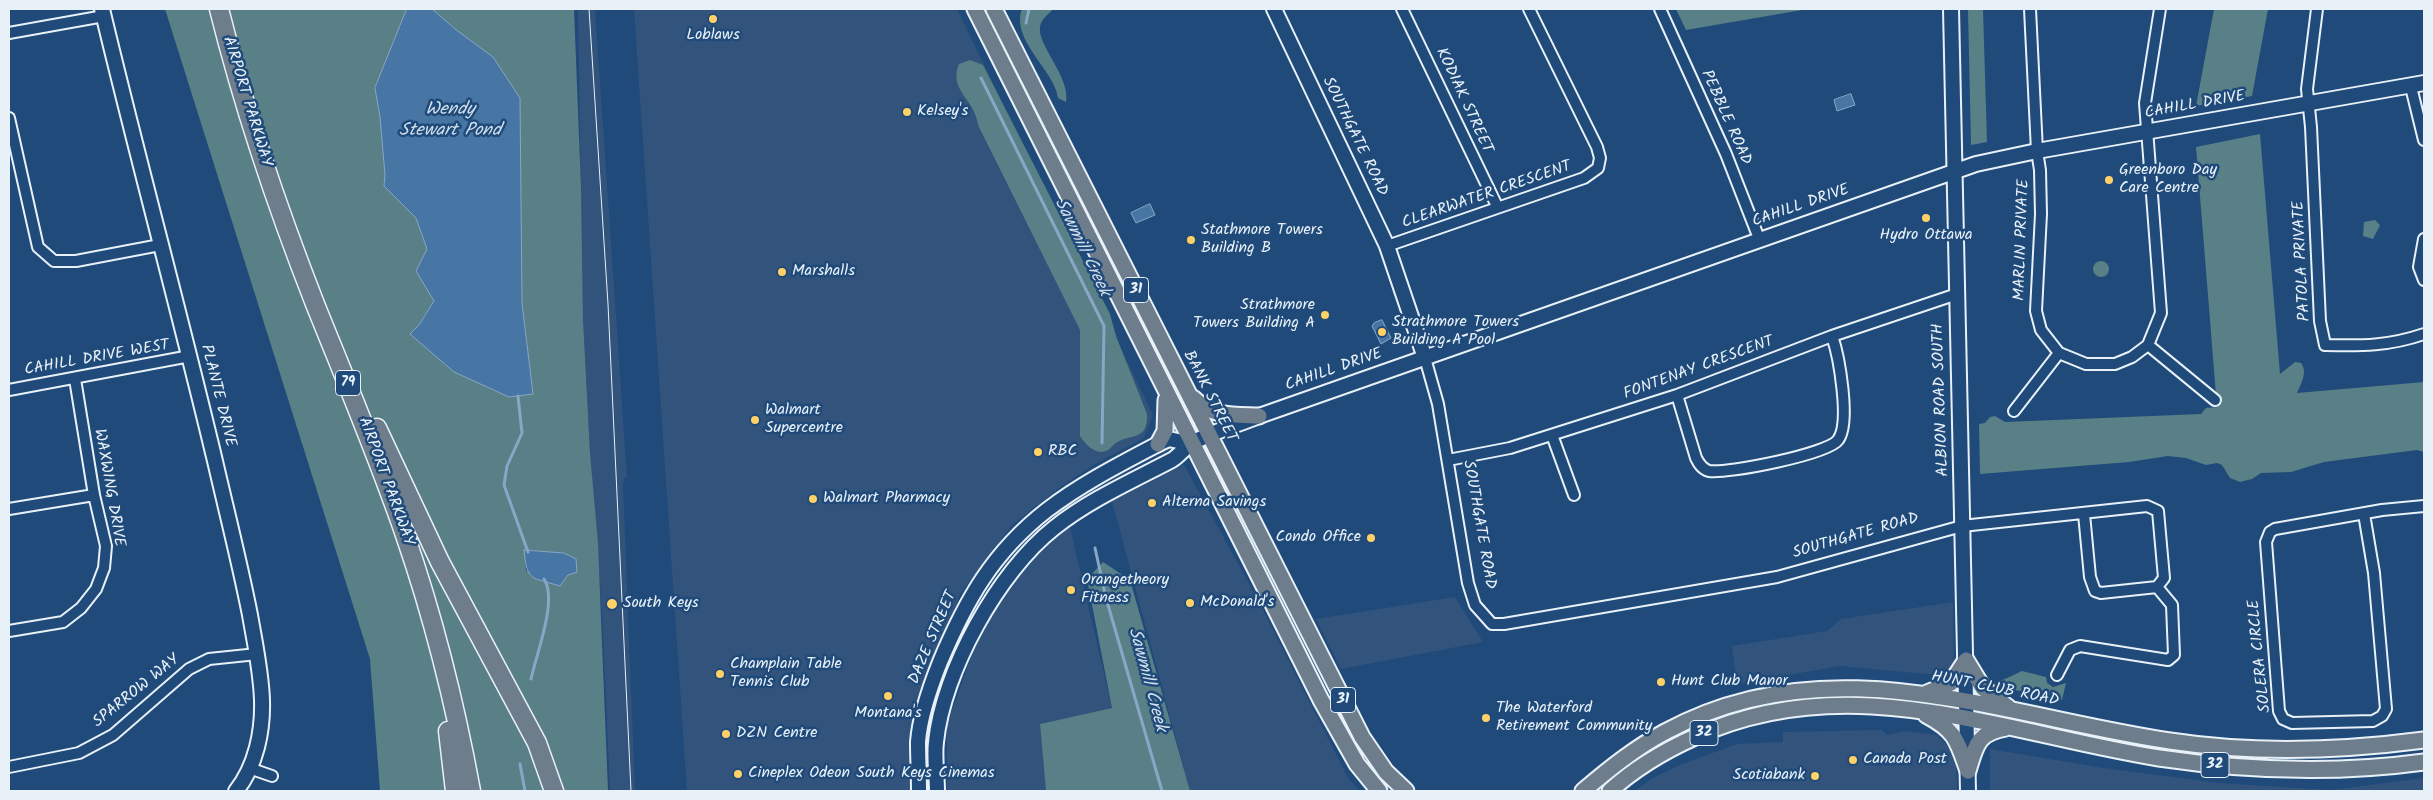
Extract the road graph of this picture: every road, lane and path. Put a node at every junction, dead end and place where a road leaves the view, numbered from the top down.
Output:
1 (219, 9) edge
2 (975, 9) edge
3 (994, 9) edge
4 (1274, 9) edge
5 (1402, 9) edge
6 (1529, 9) edge
7 (1660, 9) edge
8 (1951, 9) edge
9 (2030, 9) edge
10 (2160, 9) edge
11 (2318, 9) edge
12 (103, 12) edge
13 (1003, 26) junction
14 (987, 32) junction
15 (9, 33) edge
16 (2417, 85) edge
17 (2309, 104) junction
18 (9, 118) edge
19 (2146, 132) junction
20 (2424, 140) edge
21 (2037, 151) junction
22 (1954, 172) junction
23 (1497, 206) junction
24 (289, 234) junction
25 (2424, 239) edge
26 (1760, 241) junction
27 (160, 244) junction
28 (1387, 246) junction
29 (2424, 280) edge
30 (1957, 294) junction
31 (2424, 334) edge
32 (1832, 336) junction
33 (2148, 345) junction
34 (2059, 353) junction
35 (190, 356) junction
36 (1425, 358) junction
37 (75, 379) junction
38 (9, 390) edge
39 (1165, 391) junction
40 (1186, 391) junction
41 (1678, 396) junction
42 (2215, 400) dead end
43 (2014, 411) dead end
44 (1258, 416) junction
45 (1552, 435) junction
46 (1209, 436) junction
47 (1158, 444) junction
48 (1191, 444) junction
49 (1448, 460) junction
50 (1105, 473) junction
51 (1114, 490) junction
52 (94, 495) junction
53 (1574, 495) dead end
54 (2424, 506) edge
55 (9, 509) edge
56 (2084, 514) junction
57 (2364, 514) junction
58 (1962, 526) junction
59 (404, 533) junction
60 (1258, 533) junction
61 (1239, 540) junction
62 (2157, 587) junction
63 (958, 620) junction
64 (974, 629) junction
65 (9, 631) edge
66 (257, 654) junction
67 (1966, 660) junction
68 (1324, 663) junction
69 (1307, 670) junction
70 (2057, 675) dead end
71 (1926, 694) junction
72 (1965, 701) junction
73 (1914, 708) junction
74 (2012, 710) junction
75 (1965, 717) junction
76 (2009, 727) junction
77 (2424, 740) edge
78 (918, 742) junction
79 (936, 744) junction
80 (2424, 762) edge
81 (9, 767) edge
82 (249, 768) junction
83 (1968, 771) junction
84 (1386, 772) junction
85 (272, 776) dead end
86 (1375, 786) edge
87 (236, 791) edge
88 (456, 791) edge
89 (471, 791) edge
90 (554, 791) edge
91 (919, 791) edge
92 (937, 791) edge
93 (1406, 791) edge
94 (1583, 791) edge
95 (1610, 791) edge
96 (1968, 791) edge

1 - 24 highway, AIRPORT PARKWAY / 79
2 - 14 main road, 31
3 - 13 main road, BANK STREET / 31
4 - 28 street, SOUTHGATE ROAD
5 - 23 street, KODIAK STREET
6 - 23 street, CLEARWATER CRESCENT
7 - 26 street, PEBBLE ROAD
8 - 22 street, ALBION ROAD SOUTH
9 - 21 street, MARLIN PRIVATE
10 - 19 street
11 - 17 street
12 - 15 street
12 - 27 street, PLANTE DRIVE
13 - 14 main road
13 - 40 main road, BANK STREET / 31
14 - 39 main road, 31
16 - 17 street, CAHILL DRIVE
16 - 20 street
17 - 19 street, CAHILL DRIVE
17 - 31 street, PATOLA PRIVATE
18 - 27 street
19 - 21 street, CAHILL DRIVE
19 - 33 street
21 - 22 street, CAHILL DRIVE
21 - 34 street, MARLIN PRIVATE
22 - 26 street, CAHILL DRIVE
22 - 30 street, ALBION ROAD SOUTH
23 - 28 street, CLEARWATER CRESCENT
24 - 59 highway, AIRPORT PARKWAY / 79
24 - 90 highway
25 - 29 street
26 - 36 street, CAHILL DRIVE
27 - 35 street, PLANTE DRIVE
28 - 36 street, SOUTHGATE ROAD
30 - 32 street, FONTENAY CRESCENT
30 - 58 street, ALBION ROAD SOUTH
32 - 41 street, FONTENAY CRESCENT
32 - 41 street
33 - 34 street, MARLIN PRIVATE
33 - 42 street
34 - 43 street
35 - 37 street, CAHILL DRIVE WEST
35 - 66 street, PLANTE DRIVE
36 - 44 street, CAHILL DRIVE
36 - 49 street, SOUTHGATE ROAD
37 - 38 street, CAHILL DRIVE WEST
37 - 52 street, WAXWING DRIVE
39 - 47 main road
39 - 48 main road, 31
40 - 44 main road
40 - 46 main road, BANK STREET / 31
41 - 45 street, FONTENAY CRESCENT
44 - 46 street, CAHILL DRIVE
45 - 49 street, FONTENAY CRESCENT
45 - 53 street
46 - 48 street, DAZE STREET
46 - 60 main road, BANK STREET / 31
47 - 48 street, DAZE STREET
47 - 50 street, DAZE STREET
48 - 51 street, DAZE STREET
48 - 61 main road, 31
49 - 58 street, SOUTHGATE ROAD
50 - 51 street
50 - 63 street, DAZE STREET
51 - 64 street, DAZE STREET
52 - 55 street
52 - 65 street, WAXWING DRIVE
54 - 57 street, SOLERA CIRCLE
56 - 58 street
56 - 62 street
56 - 62 street
57 - 57 street, SOLERA CIRCLE
58 - 67 street, ALBION ROAD SOUTH
59 - 88 highway
59 - 89 highway, AIRPORT PARKWAY / 79
60 - 61 main road
60 - 68 main road, BANK STREET / 31
61 - 69 main road, 31
62 - 70 street
63 - 64 street
63 - 78 street, DAZE STREET
64 - 79 street, DAZE STREET
66 - 81 street, SPARROW WAY
66 - 82 street, PLANTE DRIVE
67 - 71 main road
67 - 72 street, ALBION ROAD SOUTH
67 - 74 main road
68 - 69 main road
68 - 84 main road, BANK STREET / 31
69 - 86 main road, 31
71 - 72 main road, HUNT CLUB ROAD / 32
71 - 94 main road, HUNT CLUB ROAD / 32
72 - 74 main road, HUNT CLUB ROAD / 32
72 - 75 street, ALBION ROAD SOUTH
73 - 75 main road, HUNT CLUB ROAD / 32
73 - 83 main road
73 - 95 main road, HUNT CLUB ROAD / 32
74 - 77 main road, HUNT CLUB ROAD / 32
75 - 76 main road, HUNT CLUB ROAD / 32
75 - 83 street, ALBION ROAD SOUTH
76 - 80 main road, HUNT CLUB ROAD / 32
76 - 83 main road
78 - 79 street
78 - 91 street, DAZE STREET
79 - 92 street, DAZE STREET
82 - 85 street
82 - 87 street, PLANTE DRIVE
83 - 96 street, ALBION ROAD SOUTH
84 - 86 main road
84 - 93 main road, BANK STREET / 31

